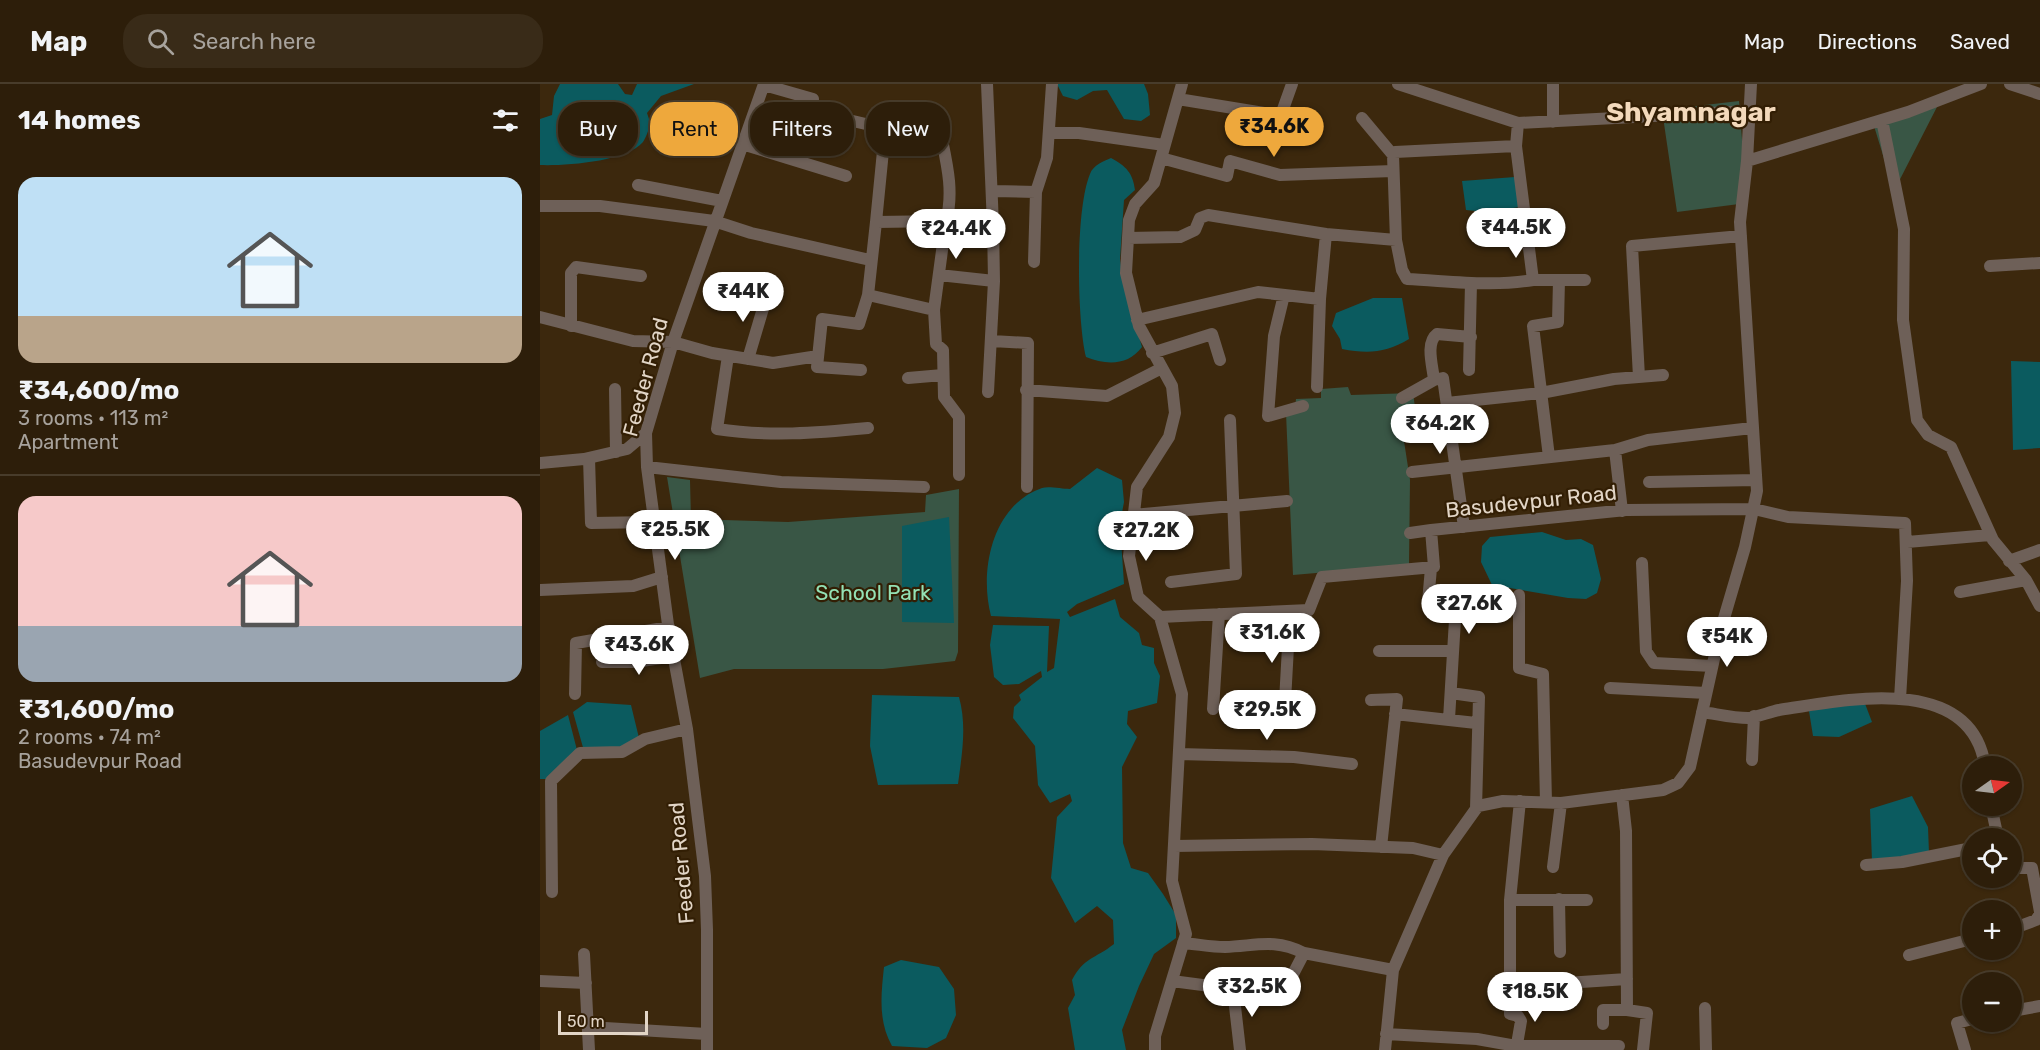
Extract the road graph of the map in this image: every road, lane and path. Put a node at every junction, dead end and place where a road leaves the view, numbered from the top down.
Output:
1 (987, 84) edge
2 (1052, 84) edge
3 (1182, 84) edge
4 (1292, 84) edge
5 (1553, 84) edge
6 (1752, 84) edge
7 (1981, 84) edge
8 (2010, 84) edge
9 (764, 85) edge
10 (1401, 85) edge
11 (2040, 94) edge
12 (1178, 99) junction
13 (1750, 111) junction
14 (1362, 118) dead end
15 (1882, 120) junction
16 (1518, 123) junction
17 (1553, 123) junction
18 (1049, 133) junction
19 (742, 144) junction
20 (1164, 145) junction
21 (1516, 146) junction
22 (1393, 155) junction
23 (883, 156) edge
24 (1161, 158) junction
25 (1748, 161) junction
26 (1393, 171) junction
27 (846, 176) dead end
28 (638, 185) dead end
29 (993, 191) junction
30 (1036, 192) junction
31 (722, 201) junction
32 (540, 206) edge
33 (714, 220) junction
34 (946, 221) junction
35 (876, 222) junction
36 (993, 225) junction
37 (1326, 234) junction
38 (1741, 236) junction
39 (1128, 238) junction
40 (1396, 240) junction
41 (870, 260) junction
42 (1034, 262) dead end
43 (2040, 263) edge
44 (1990, 266) dead end
45 (939, 275) junction
46 (641, 276) dead end
47 (1533, 280) junction
48 (1559, 280) junction
49 (1585, 280) dead end
50 (994, 281) junction
51 (1471, 283) junction
52 (767, 295) dead end
53 (1284, 295) junction
54 (868, 296) junction
55 (1320, 298) junction
56 (934, 310) junction
57 (540, 318) edge
58 (1137, 320) junction
59 (571, 326) junction
60 (1471, 337) junction
61 (992, 341) junction
62 (673, 342) junction
63 (1152, 353) junction
64 (728, 356) junction
65 (818, 356) junction
66 (748, 359) junction
67 (1220, 360) dead end
68 (1162, 368) junction
69 (861, 370) dead end
70 (1469, 370) dead end
71 (943, 375) junction
72 (1663, 375) dead end
73 (1639, 377) junction
74 (908, 378) dead end
75 (1434, 380) junction
76 (1317, 387) dead end
77 (615, 390) dead end
78 (1026, 390) junction
79 (988, 392) dead end
80 (1541, 393) junction
81 (1402, 398) dead end
82 (1447, 403) junction
83 (1303, 406) dead end
84 (1230, 420) dead end
85 (868, 428) dead end
86 (1752, 428) junction
87 (646, 433) junction
88 (1615, 450) junction
89 (616, 452) junction
90 (1550, 456) junction
91 (589, 458) junction
92 (540, 463) edge
93 (647, 467) junction
94 (1457, 467) junction
95 (1413, 472) dead end
96 (958, 475) dead end
97 (1756, 480) junction
98 (1649, 482) dead end
99 (924, 487) dead end
100 (1027, 487) dead end
101 (1287, 501) dead end
102 (1233, 504) junction
103 (1754, 509) junction
104 (1622, 510) junction
105 (1133, 515) junction
106 (655, 522) junction
107 (1464, 527) junction
108 (1431, 530) junction
109 (1410, 532) dead end
110 (1990, 535) junction
111 (1907, 542) junction
112 (2040, 550) edge
113 (2009, 561) junction
114 (1642, 562) dead end
115 (1431, 568) junction
116 (662, 577) junction
117 (2026, 580) junction
118 (1171, 582) dead end
119 (540, 590) edge
120 (1960, 592) dead end
121 (1519, 595) dead end
122 (2040, 606) edge
123 (1290, 611) junction
124 (1219, 614) junction
125 (1160, 617) junction
126 (669, 627) junction
127 (1379, 651) dead end
128 (1453, 651) junction
129 (674, 656) junction
130 (602, 662) dead end
131 (1712, 666) junction
132 (1610, 688) dead end
133 (1451, 693) junction
134 (1706, 693) junction
135 (575, 694) dead end
136 (1900, 699) junction
137 (1371, 700) dead end
138 (1213, 709) dead end
139 (1702, 712) junction
140 (1395, 714) junction
141 (1754, 717) junction
142 (1449, 718) junction
143 (1284, 719) dead end
144 (1476, 723) junction
145 (687, 729) junction
146 (1179, 754) junction
147 (1981, 756) edge
148 (1752, 760) dead end
149 (1352, 764) dead end
150 (545, 782) edge
151 (1622, 795) junction
152 (1520, 801) junction
153 (1546, 802) junction
154 (1562, 803) junction
155 (1476, 809) junction
156 (1174, 846) junction
157 (1381, 847) junction
158 (1962, 850) edge
159 (1443, 855) junction
160 (1866, 865) dead end
161 (1553, 867) dead end
162 (2036, 868) edge
163 (546, 872) edge
164 (552, 892) dead end
165 (1559, 899) junction
166 (1510, 900) junction
167 (1587, 900) dead end
168 (2039, 916) edge
169 (2022, 924) edge
170 (1962, 942) edge
171 (1183, 943) junction
172 (1560, 952) dead end
173 (1304, 953) junction
174 (584, 954) dead end
175 (1909, 955) dead end
176 (1393, 970) junction
177 (1627, 979) junction
178 (1508, 980) junction
179 (540, 981) edge
180 (1172, 981) junction
181 (586, 983) junction
182 (1233, 989) junction
183 (2040, 1006) edge
184 (1705, 1008) dead end
185 (2022, 1009) edge
186 (1627, 1010) junction
187 (1962, 1022) edge
188 (1603, 1024) dead end
189 (588, 1027) junction
190 (707, 1034) junction
191 (1386, 1034) junction
192 (1619, 1046) dead end
193 (1516, 1048) edge
194 (589, 1050) edge
195 (707, 1050) edge
196 (1155, 1050) edge
197 (1240, 1050) edge
198 (1385, 1050) edge
199 (1643, 1050) edge
200 (1706, 1050) edge
201 (1965, 1050) edge

1 - 29 street
2 - 18 street
3 - 12 street
4 - 12 street
5 - 17 street
6 - 13 street
7 - 15 street
8 - 11 street
9 - 19 street, Feeder Road
9 - 34 street
10 - 16 street
12 - 20 street
13 - 17 street
13 - 25 street
14 - 22 street
15 - 25 street
15 - 110 street
16 - 17 street
16 - 21 street
18 - 20 street
18 - 30 street
19 - 27 street
19 - 31 street, Feeder Road
20 - 24 street
21 - 22 street
21 - 47 street
22 - 26 street
23 - 35 street
24 - 26 street
24 - 39 street
25 - 38 street
26 - 40 street
28 - 31 street
29 - 30 street
29 - 36 street
30 - 42 street
31 - 33 street, Feeder Road
32 - 33 street
33 - 41 street
33 - 62 street, Feeder Road
34 - 35 street
34 - 36 street
34 - 45 street
35 - 41 street
36 - 50 street
37 - 39 street
37 - 40 street
37 - 55 street
38 - 73 street
38 - 86 street
39 - 58 street
40 - 51 street
41 - 54 street
43 - 44 street
45 - 50 street
45 - 56 street
46 - 59 street
47 - 48 street
47 - 51 street
48 - 49 street
48 - 80 street
50 - 61 street
51 - 60 street
52 - 66 street
53 - 55 street
53 - 58 street
53 - 83 street
54 - 56 street
54 - 65 street
55 - 76 street
56 - 71 street
57 - 59 street
58 - 63 street
59 - 62 street
60 - 70 street
60 - 75 street
61 - 78 street
61 - 79 street
62 - 64 street
62 - 87 street, Feeder Road
63 - 67 street
63 - 68 street
64 - 66 street
64 - 85 street
65 - 66 street
65 - 69 street
68 - 78 street
68 - 105 street
71 - 74 street
71 - 96 street
72 - 73 street
73 - 80 street
75 - 81 street
75 - 82 street
77 - 89 street
78 - 100 street
80 - 82 street
80 - 90 street
82 - 94 street
84 - 102 street
86 - 88 street
86 - 97 street
87 - 89 street
87 - 93 street, Feeder Road
88 - 90 street
88 - 104 street
89 - 91 street
90 - 94 street
91 - 92 street
91 - 106 street
93 - 99 street
93 - 106 street, Feeder Road
94 - 95 street
94 - 107 street
97 - 98 street
97 - 103 street
101 - 102 street
102 - 105 street
102 - 118 street
103 - 104 street, Basudevpur Road
103 - 111 street, Basudevpur Road
103 - 131 street
104 - 107 street, Basudevpur Road
105 - 125 street
106 - 116 street, Feeder Road
107 - 108 street, Basudevpur Road
108 - 109 street
108 - 115 street, Basudevpur Road
110 - 111 street
110 - 113 street
111 - 136 street
112 - 113 street
113 - 117 street
114 - 131 street
115 - 123 street
115 - 128 street, Basudevpur Road
116 - 119 street
116 - 126 street, Feeder Road
117 - 120 street
117 - 122 street
121 - 153 street
123 - 124 street
123 - 143 street
124 - 125 street
124 - 138 street
125 - 146 street
126 - 129 street, Feeder Road
126 - 135 street
127 - 128 street
128 - 133 street
129 - 130 street
129 - 145 street, Feeder Road
131 - 134 street
132 - 134 street
133 - 142 street
133 - 144 street
134 - 139 street
136 - 141 street
136 - 147 street
137 - 140 street
139 - 141 street
139 - 151 street
140 - 142 street
140 - 157 street
141 - 148 street
142 - 144 street
144 - 155 street
145 - 150 street
145 - 190 street, Feeder Road
146 - 149 street
146 - 156 street
150 - 163 street
151 - 154 street
151 - 177 street
152 - 153 street
152 - 155 street
152 - 166 street
153 - 154 street
154 - 161 street
155 - 159 street
156 - 157 street
156 - 171 street
157 - 159 street
158 - 160 street
159 - 176 street
162 - 168 street
163 - 164 street
165 - 166 street
165 - 167 street
165 - 172 street
166 - 178 street
168 - 169 street
170 - 175 street
171 - 173 street
171 - 180 street
173 - 176 street
173 - 182 street
174 - 181 street
176 - 191 street
177 - 178 street
177 - 186 street
178 - 193 street
179 - 181 street
180 - 182 street
180 - 196 street
181 - 189 street
182 - 197 street
183 - 185 street
184 - 200 street
186 - 188 street
186 - 199 street
187 - 201 street
189 - 190 street
189 - 194 street
190 - 195 street, Feeder Road
191 - 193 street
191 - 198 street
192 - 193 street

